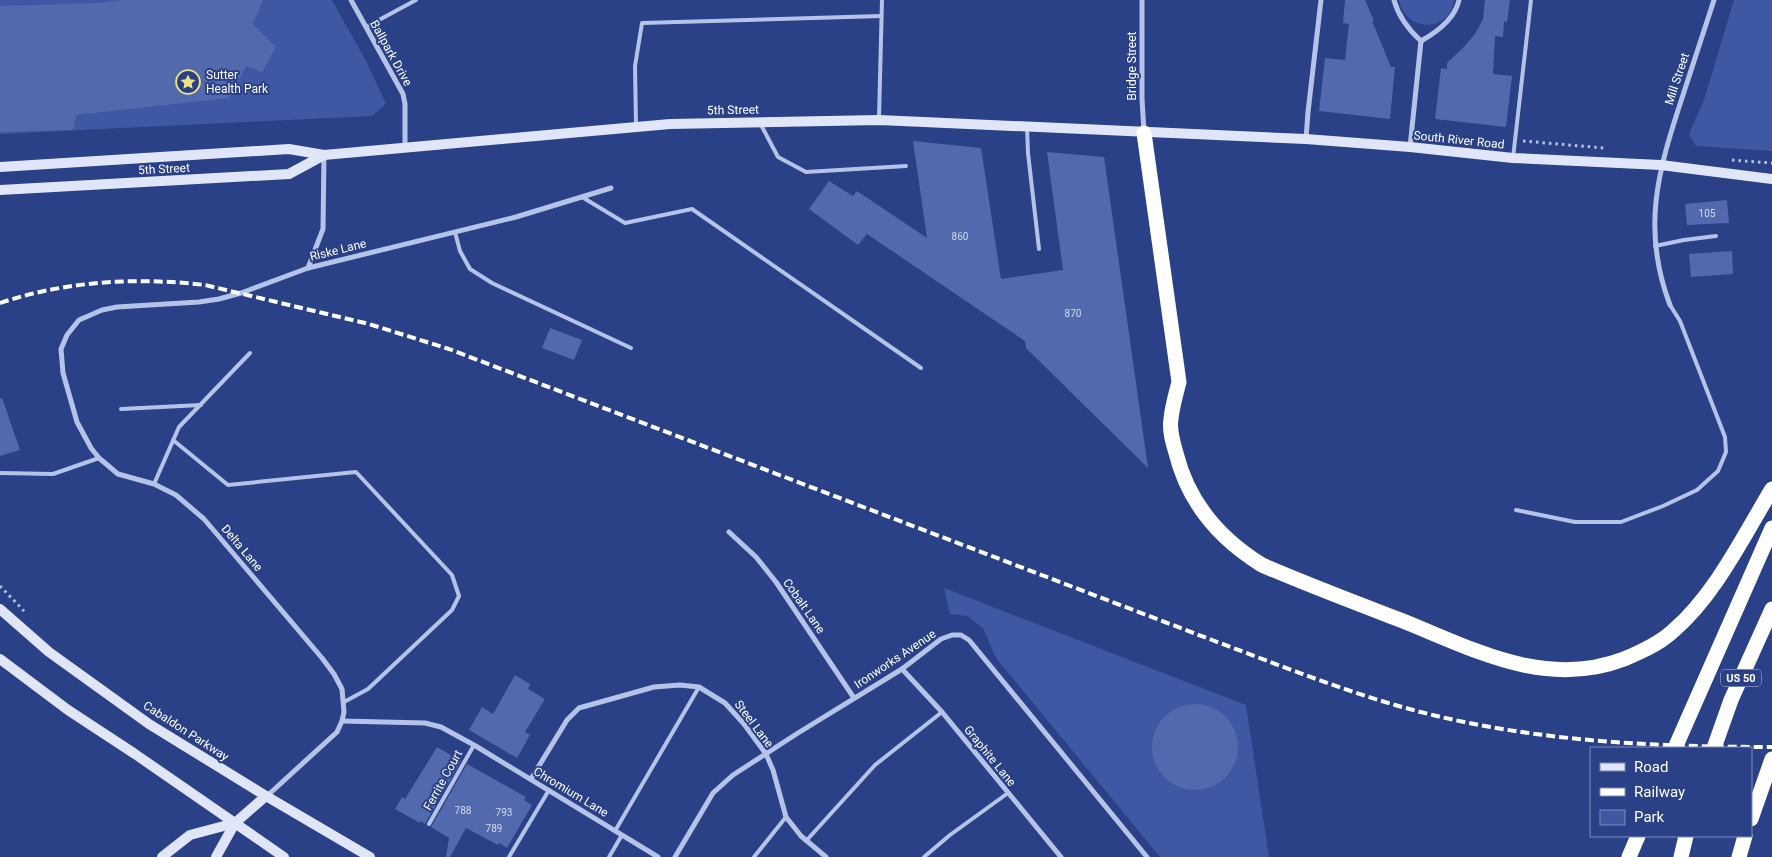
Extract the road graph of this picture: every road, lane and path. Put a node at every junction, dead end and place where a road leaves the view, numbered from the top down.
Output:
1 (351, 0) edge
2 (416, 0) edge
3 (882, 0) edge
4 (1142, 0) edge
5 (1321, 0) edge
6 (1394, 0) edge
7 (1459, 0) edge
8 (1531, 0) edge
9 (1714, 0) edge
10 (881, 16) junction
11 (366, 27) junction
12 (1421, 41) junction
13 (879, 120) junction
14 (759, 122) junction
15 (1027, 127) junction
16 (636, 128) junction
17 (1144, 133) junction
18 (1306, 139) junction
19 (405, 147) junction
20 (1410, 147) junction
21 (324, 155) junction
22 (1513, 158) junction
23 (1661, 164) junction
24 (906, 166) dead end
25 (0, 167) edge
26 (1772, 179) edge
27 (611, 188) dead end
28 (0, 190) edge
29 (582, 197) junction
30 (455, 232) junction
31 (1716, 236) dead end
32 (1655, 246) junction
33 (1039, 249) dead end
34 (308, 268) junction
35 (1670, 305) joint
36 (73, 327) joint
37 (630, 348) dead end
38 (250, 353) dead end
39 (921, 368) dead end
40 (201, 405) junction
41 (121, 408) dead end
42 (173, 440) junction
43 (99, 458) junction
44 (0, 473) edge
45 (154, 484) junction
46 (1772, 489) edge
47 (1516, 510) dead end
48 (1772, 528) edge
49 (729, 532) dead end
50 (0, 609) edge
51 (1772, 609) edge
52 (0, 659) edge
53 (902, 669) junction
54 (699, 687) junction
55 (854, 698) junction
56 (344, 702) junction
57 (942, 712) junction
58 (342, 721) junction
59 (474, 745) junction
60 (1675, 747) edge
61 (1714, 747) edge
62 (766, 754) junction
63 (1772, 759) edge
64 (531, 780) junction
65 (549, 790) junction
66 (1008, 793) junction
67 (266, 796) junction
68 (1752, 816) edge
69 (786, 817) junction
70 (235, 823) junction
71 (429, 824) dead end
72 (615, 831) junction
73 (622, 835) junction
74 (1638, 837) edge
75 (1686, 837) edge
76 (1745, 837) edge
77 (806, 841) junction
78 (162, 857) edge
79 (216, 857) edge
80 (284, 857) edge
81 (370, 857) edge
82 (509, 857) edge
83 (609, 857) edge
84 (658, 857) edge
85 (675, 857) edge
86 (754, 857) edge
87 (826, 857) edge
88 (924, 857) edge
89 (1060, 857) edge
90 (1147, 857) edge
91 (1629, 857) edge
92 (1681, 857) edge
93 (1738, 857) edge

1 - 11 street, Ballpark Drive
2 - 11 lane
3 - 10 lane
4 - 17 street, Bridge Street
5 - 18 street
6 - 12 street
7 - 12 street
8 - 22 lane
9 - 23 street, Mill Street
10 - 13 lane
10 - 16 lane
11 - 19 street, Ballpark Drive
12 - 20 street
13 - 14 main road, 5th Street
13 - 15 main road, 5th Street
14 - 16 main road, 5th Street
14 - 24 lane
15 - 17 main road, 5th Street
15 - 33 lane
16 - 19 main road, 5th Street
17 - 18 main road, South River Road
17 - 46 highway
18 - 20 main road, South River Road
19 - 21 main road, 5th Street
20 - 22 main road, South River Road
21 - 25 main road, 5th Street
21 - 28 main road, 5th Street
21 - 34 street
22 - 23 main road, South River Road
23 - 26 main road, South River Road
23 - 32 street, Mill Street
27 - 29 street, Riske Lane
29 - 30 street, Riske Lane
29 - 39 lane
30 - 34 street, Riske Lane
30 - 37 lane
31 - 32 lane
32 - 35 street, Mill Street
34 - 36 street, Riske Lane
35 - 47 lane
36 - 43 street, Delta Lane
38 - 40 lane
40 - 41 lane
40 - 42 lane
42 - 45 lane
42 - 56 lane
43 - 44 lane
43 - 45 street, Delta Lane
45 - 56 street, Delta Lane
48 - 60 highway, bridge
49 - 55 street, Cobalt Lane
50 - 67 main road, Cabaldon Parkway
51 - 61 highway, US 50, bridge
52 - 70 main road
53 - 55 street, Ironworks Avenue
53 - 57 street, Graphite Lane
53 - 90 street, Ironworks Avenue
54 - 62 street, Steel Lane
54 - 64 street, Steel Lane
54 - 72 lane
55 - 62 street, Ironworks Avenue
56 - 58 street, Delta Lane
57 - 66 street, Graphite Lane
57 - 77 lane
58 - 59 street, Chromium Lane
58 - 67 street
59 - 64 street, Chromium Lane
59 - 71 lane, Ferrite Court
62 - 69 street, Steel Lane
62 - 85 street, Ironworks Avenue
63 - 68 highway
64 - 65 street, Chromium Lane
65 - 72 street, Chromium Lane
65 - 82 lane
66 - 88 lane
66 - 89 street, Graphite Lane
67 - 70 main road
67 - 81 main road, Cabaldon Parkway
69 - 77 street, Steel Lane
69 - 86 lane
70 - 78 main road
70 - 79 main road
70 - 80 main road
72 - 73 street, Chromium Lane
73 - 83 lane
73 - 84 street, Chromium Lane
74 - 91 highway
75 - 92 highway
76 - 93 highway
77 - 87 street, Steel Lane

